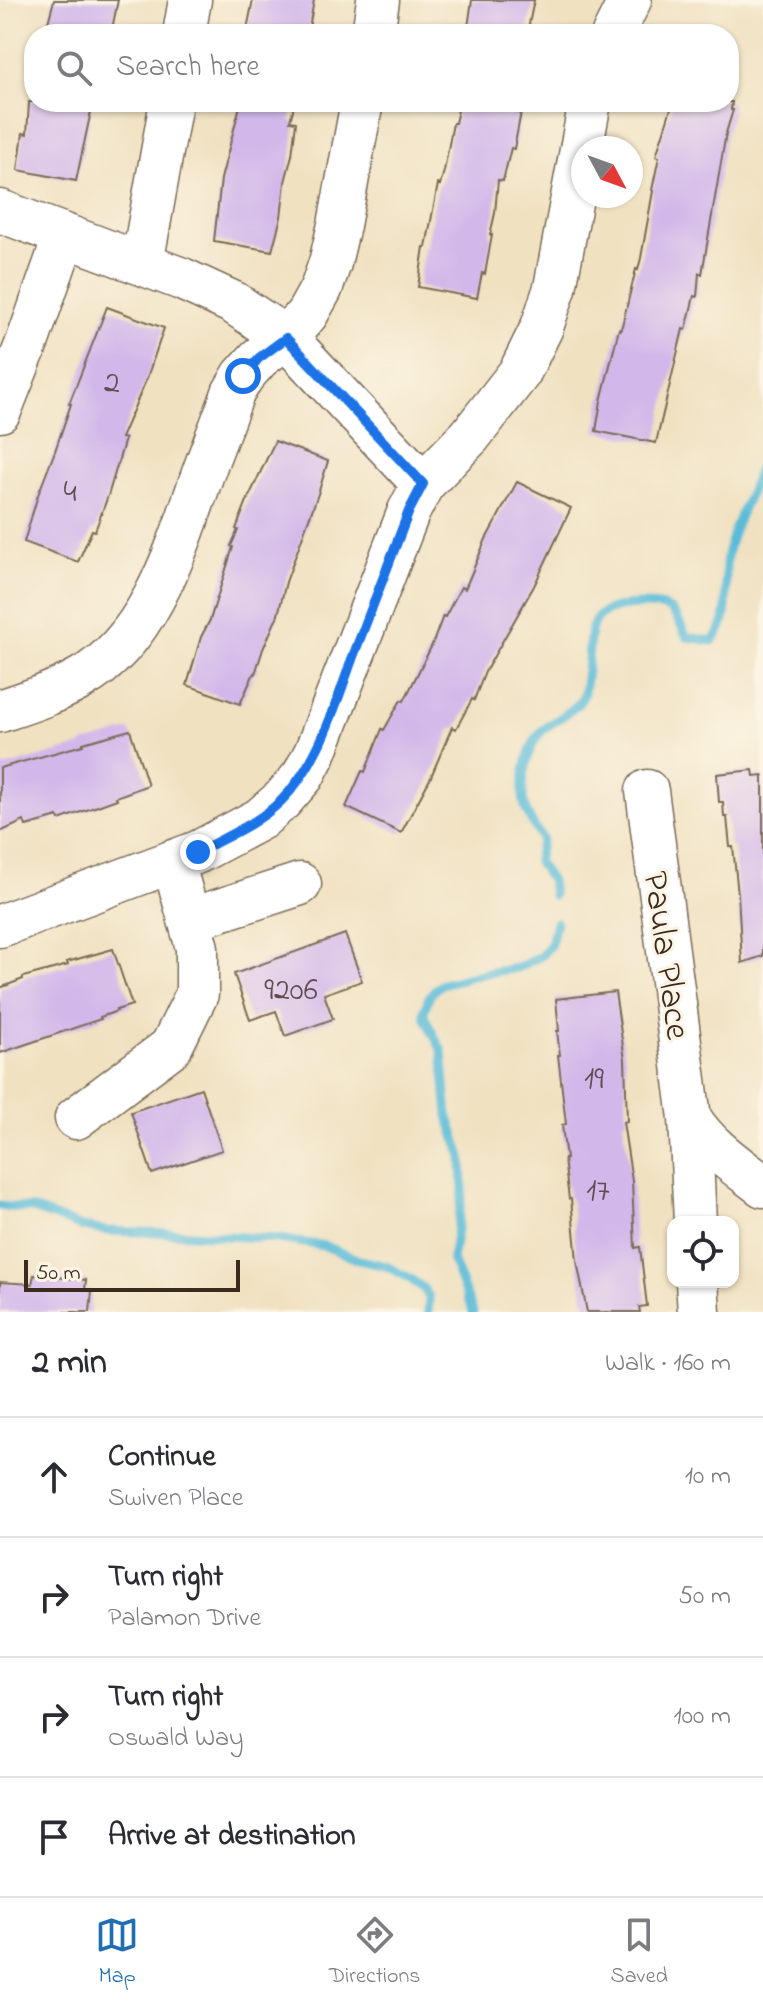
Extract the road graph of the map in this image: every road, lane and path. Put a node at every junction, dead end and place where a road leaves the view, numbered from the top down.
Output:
1 (190, 0) edge
2 (378, 0) edge
3 (630, 0) edge
4 (186, 24) edge
5 (374, 24) edge
6 (618, 24) edge
7 (169, 112) edge
8 (360, 112) edge
9 (588, 112) edge
10 (0, 211) edge
11 (65, 235) junction
12 (142, 264) junction
13 (286, 338) junction
14 (0, 411) edge
15 (423, 484) junction
16 (0, 711) edge
17 (647, 791) dead end
18 (173, 861) junction
19 (300, 884) dead end
20 (189, 920) junction
21 (0, 926) edge
22 (76, 1118) dead end
23 (690, 1118) junction
24 (763, 1186) edge
25 (695, 1216) edge
26 (697, 1288) edge
27 (699, 1312) edge

1 - 4 street
2 - 5 street
3 - 6 street
7 - 12 street
8 - 13 street
9 - 15 street
10 - 11 street
11 - 12 street
11 - 14 street
12 - 13 street
13 - 15 street
13 - 16 street
15 - 18 street
17 - 23 street, Paula Place
18 - 20 street
18 - 21 street
19 - 20 street
20 - 22 street
23 - 24 street
23 - 25 street, Paula Place
26 - 27 street

